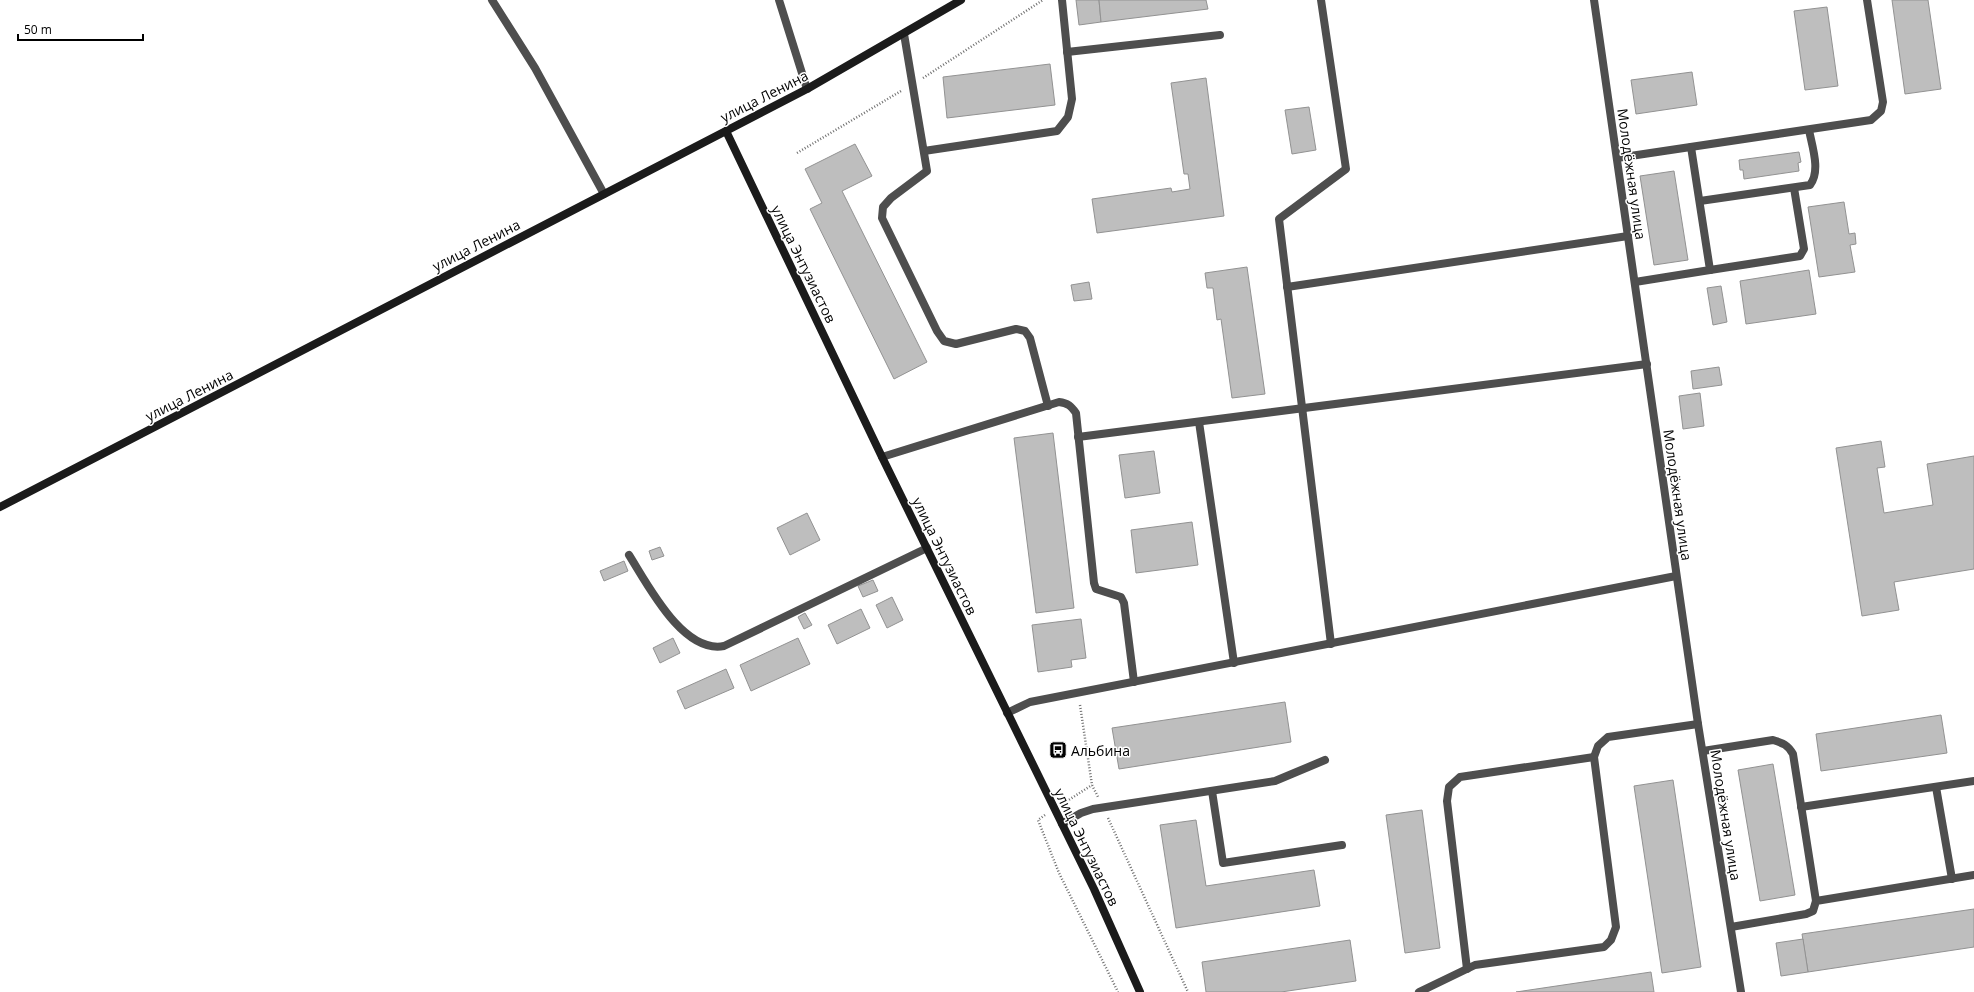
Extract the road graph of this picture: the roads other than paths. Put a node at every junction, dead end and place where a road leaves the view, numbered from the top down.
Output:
1 (492, 0) edge
2 (779, 0) edge
3 (961, 0) edge
4 (1062, 0) edge
5 (1321, 0) edge
6 (1594, 0) edge
7 (1867, 0) edge
8 (904, 34) junction
9 (1220, 35) dead end
10 (1067, 52) junction
11 (807, 89) junction
12 (1809, 130) junction
13 (726, 131) junction
14 (1691, 147) junction
15 (924, 151) junction
16 (1617, 158) junction
17 (1794, 188) junction
18 (604, 194) junction
19 (1700, 201) junction
20 (1628, 236) junction
21 (1710, 270) junction
22 (1635, 282) junction
23 (1287, 287) junction
24 (1647, 364) junction
25 (1048, 406) junction
26 (1302, 409) junction
27 (1199, 422) junction
28 (1078, 437) junction
29 (882, 457) junction
30 (0, 507) edge
31 (926, 548) junction
32 (629, 556) dead end
33 (1676, 576) junction
34 (1332, 644) junction
35 (1234, 663) junction
36 (1134, 682) junction
37 (1007, 713) junction
38 (1698, 724) junction
39 (1703, 752) junction
40 (1594, 757) junction
41 (1325, 760) dead end
42 (1974, 781) edge
43 (1936, 787) junction
44 (1212, 791) junction
45 (1801, 807) junction
46 (1062, 824) junction
47 (1342, 845) dead end
48 (1974, 875) edge
49 (1952, 879) junction
50 (1816, 901) junction
51 (1731, 927) junction
52 (1467, 969) junction
53 (1140, 992) edge
54 (1419, 992) edge
55 (1741, 992) edge

1 - 18 street
2 - 11 street
3 - 8 main road, улица Ленина
4 - 10 street
5 - 23 street
6 - 16 street, Молодёжная улица
7 - 12 street
8 - 11 main road, улица Ленина
8 - 15 street
9 - 10 street
10 - 15 street
11 - 13 main road, улица Ленина
12 - 14 street
12 - 17 street
13 - 18 main road, улица Ленина
13 - 29 main road, улица Энтузиастов
14 - 16 street
14 - 19 street
15 - 25 street
16 - 20 street, Молодёжная улица
17 - 19 street
17 - 21 street
18 - 30 main road, улица Ленина
19 - 21 street
20 - 22 street, Молодёжная улица
20 - 23 street
21 - 22 street
22 - 24 street, Молодёжная улица
23 - 26 street
24 - 26 street
24 - 33 street, Молодёжная улица
25 - 28 street
25 - 29 street
26 - 27 street
26 - 34 street
27 - 28 street
27 - 35 street
28 - 36 street
29 - 31 main road, улица Энтузиастов
31 - 32 street
31 - 37 main road, улица Энтузиастов
33 - 34 street
33 - 38 street, Молодёжная улица
34 - 35 street
35 - 36 street
36 - 37 street
37 - 46 main road, улица Энтузиастов
38 - 39 street, Молодёжная улица
38 - 40 street
39 - 45 street
39 - 51 street, Молодёжная улица
40 - 52 street
40 - 52 street
41 - 44 street
42 - 43 street
43 - 45 street
43 - 49 street
44 - 46 street
44 - 47 street
45 - 50 street
46 - 53 main road, улица Энтузиастов
48 - 49 street
49 - 50 street
50 - 51 street
51 - 55 street, Молодёжная улица
52 - 54 street

